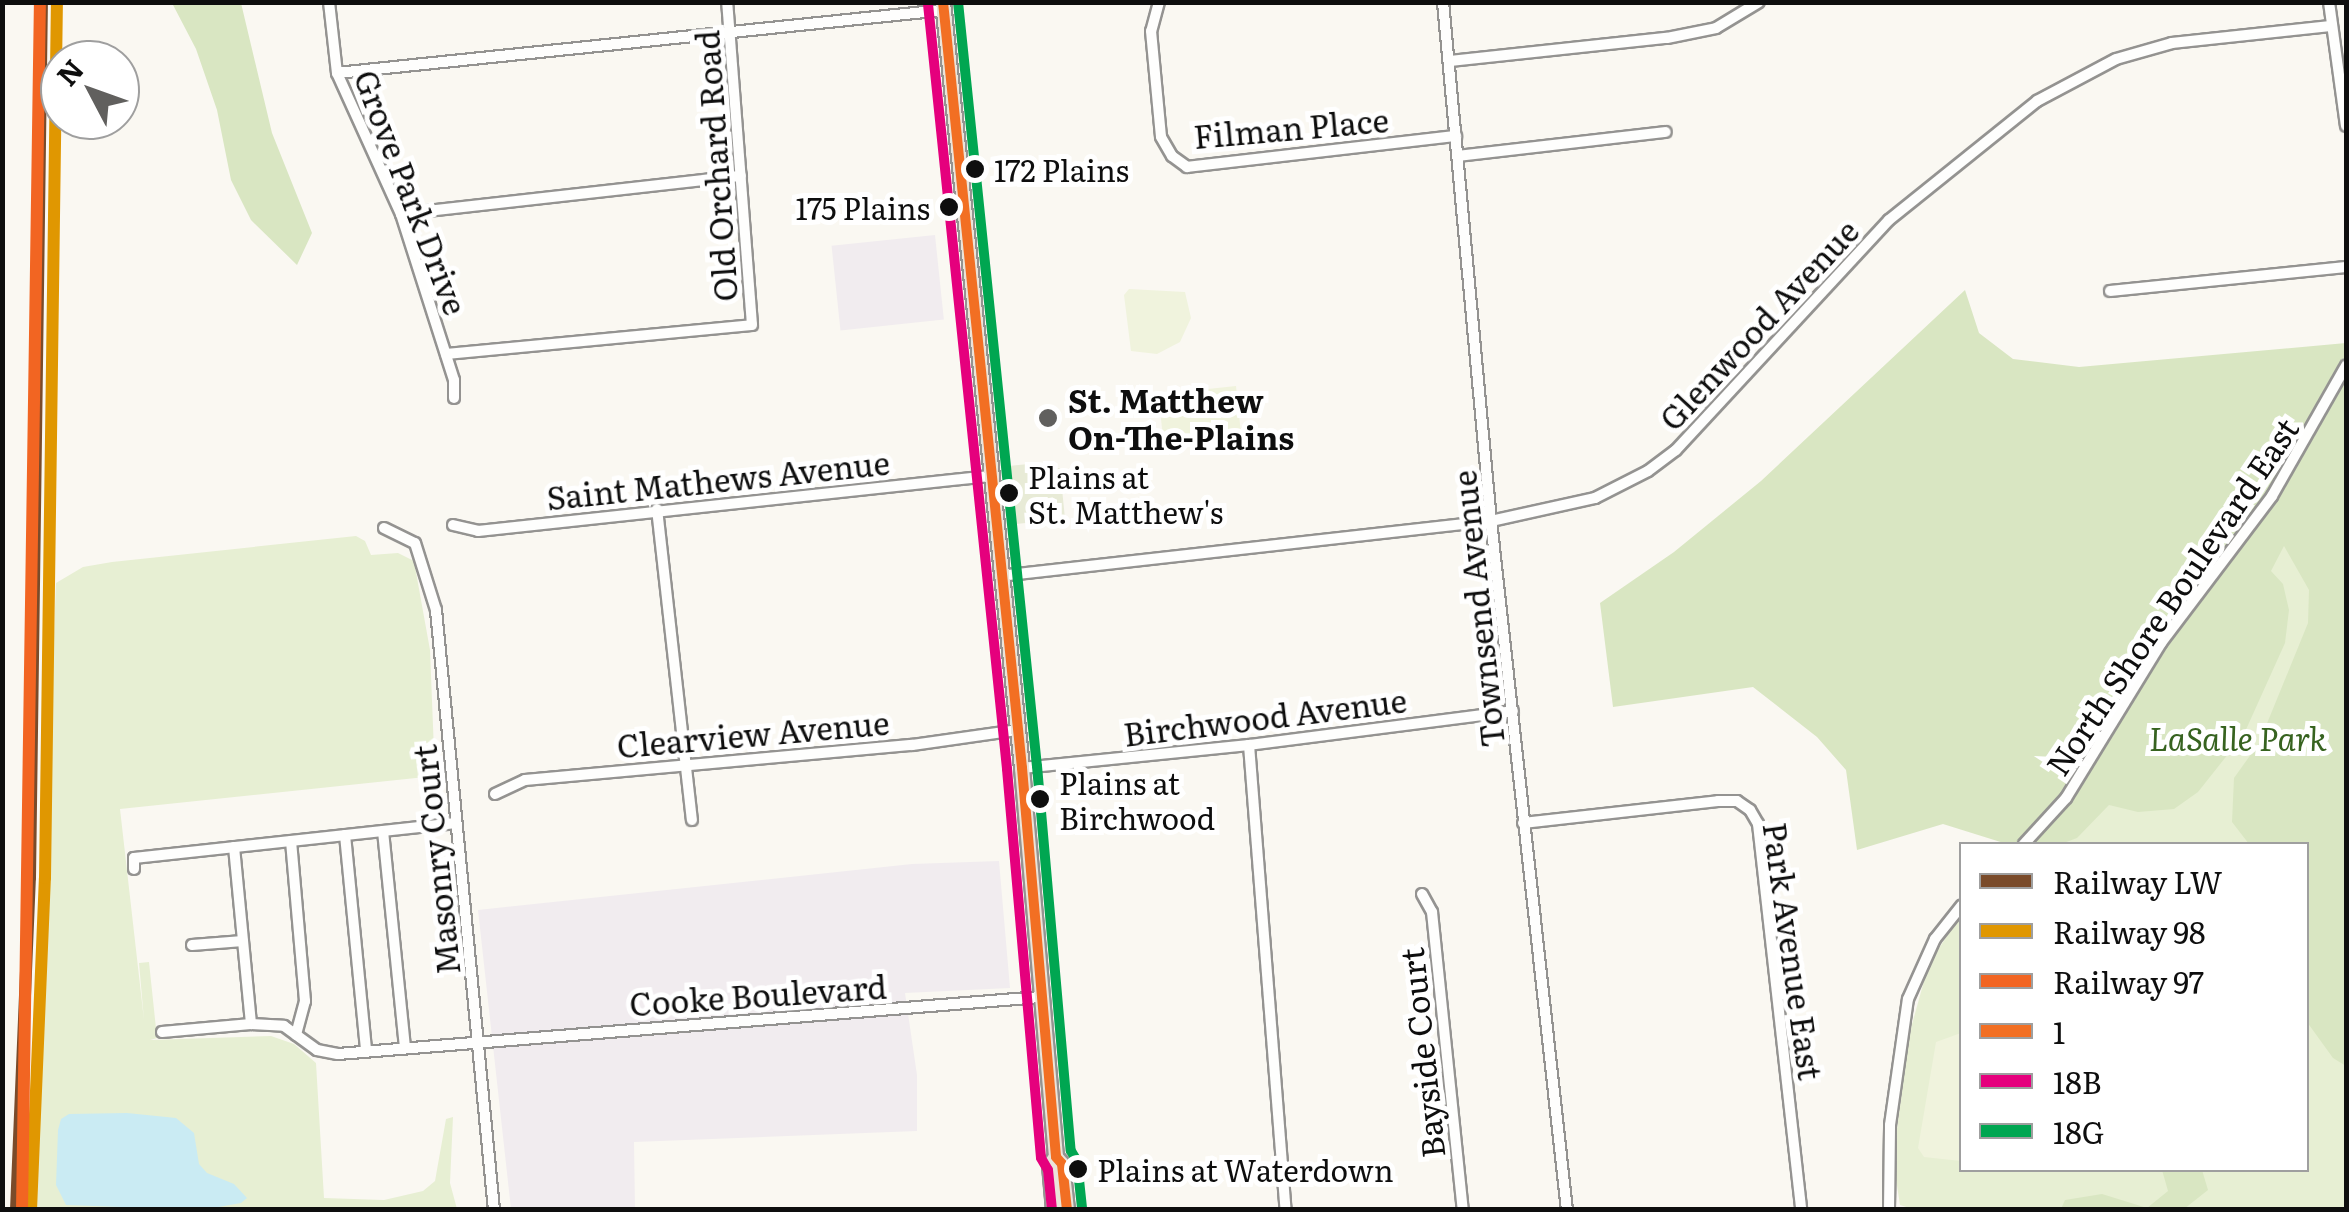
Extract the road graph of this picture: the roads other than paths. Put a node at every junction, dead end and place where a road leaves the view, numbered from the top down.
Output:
1 (330, 2) edge
2 (727, 2) edge
3 (1159, 2) edge
4 (1443, 2) edge
5 (1759, 2) edge
6 (2329, 2) edge
7 (944, 6) edge
8 (2330, 26) junction
9 (730, 34) junction
10 (1450, 61) junction
11 (337, 73) junction
12 (2346, 126) edge
13 (1666, 132) dead end
14 (1456, 136) junction
15 (1458, 156) junction
16 (741, 176) junction
17 (401, 214) junction
18 (2346, 267) edge
19 (2110, 291) dead end
20 (446, 354) junction
21 (2346, 366) edge
22 (454, 398) dead end
23 (990, 476) junction
24 (657, 510) junction
25 (1492, 520) junction
26 (453, 526) dead end
27 (384, 528) dead end
28 (1000, 576) junction
29 (1513, 711) junction
30 (1017, 730) junction
31 (1250, 746) junction
32 (685, 763) junction
33 (1022, 768) junction
34 (496, 794) dead end
35 (692, 820) dead end
36 (1524, 822) junction
37 (456, 823) junction
38 (384, 831) junction
39 (346, 835) junction
40 (291, 840) junction
41 (2026, 842) edge
42 (234, 847) junction
43 (134, 869) dead end
44 (1422, 894) dead end
45 (1959, 909) edge
46 (243, 941) junction
47 (192, 945) dead end
48 (1040, 997) junction
49 (251, 1024) junction
50 (162, 1032) dead end
51 (296, 1035) junction
52 (480, 1039) junction
53 (405, 1048) junction
54 (366, 1051) junction
55 (1056, 1157) junction
56 (494, 1210) edge
57 (1054, 1210) edge
58 (1067, 1210) edge
59 (1286, 1210) edge
60 (1463, 1210) edge
61 (1567, 1210) edge
62 (1801, 1210) edge
63 (1889, 1210) edge

1 - 11 street, Grove Park Drive
2 - 9 street, Old Orchard Road
3 - 14 street, Filman Place
4 - 10 street, Townsend Avenue
5 - 10 street
6 - 8 street
7 - 9 street
7 - 23 main road
8 - 12 street
8 - 25 street, Glenwood Avenue
9 - 11 street
9 - 16 street, Old Orchard Road
10 - 14 street, Townsend Avenue
11 - 17 street, Grove Park Drive
13 - 15 street
14 - 15 street, Townsend Avenue
15 - 25 street, Townsend Avenue
16 - 17 street
16 - 20 street, Old Orchard Road
17 - 20 street, Grove Park Drive
18 - 19 street
20 - 22 street, Grove Park Drive
21 - 41 street, North Shore Boulevard East
23 - 24 street, Saint Mathews Avenue
23 - 28 main road
24 - 26 street, Saint Mathews Avenue
24 - 32 street
25 - 28 street, Glenwood Avenue
25 - 29 street, Townsend Avenue
27 - 37 street, Masonry Court
28 - 30 main road
29 - 31 street, Birchwood Avenue
29 - 36 street, Townsend Avenue
30 - 32 street, Clearview Avenue
30 - 33 main road
31 - 33 street, Birchwood Avenue
31 - 59 street
32 - 34 street, Clearview Avenue
32 - 35 street
33 - 48 main road
36 - 61 street, Townsend Avenue
36 - 62 street, Park Avenue East
37 - 38 street
37 - 52 street, Masonry Court
38 - 39 street
38 - 53 street
39 - 40 street
39 - 54 street
40 - 42 street
40 - 51 street
42 - 43 street
42 - 46 street
44 - 60 street, Bayside Court
45 - 63 street
46 - 47 street
46 - 49 street
48 - 52 street, Cooke Boulevard
48 - 55 main road
49 - 50 street, Cooke Boulevard
49 - 51 street, Cooke Boulevard
51 - 54 street, Cooke Boulevard
52 - 53 street, Cooke Boulevard
52 - 56 street, Masonry Court
53 - 54 street, Cooke Boulevard
55 - 57 main road
55 - 58 main road

